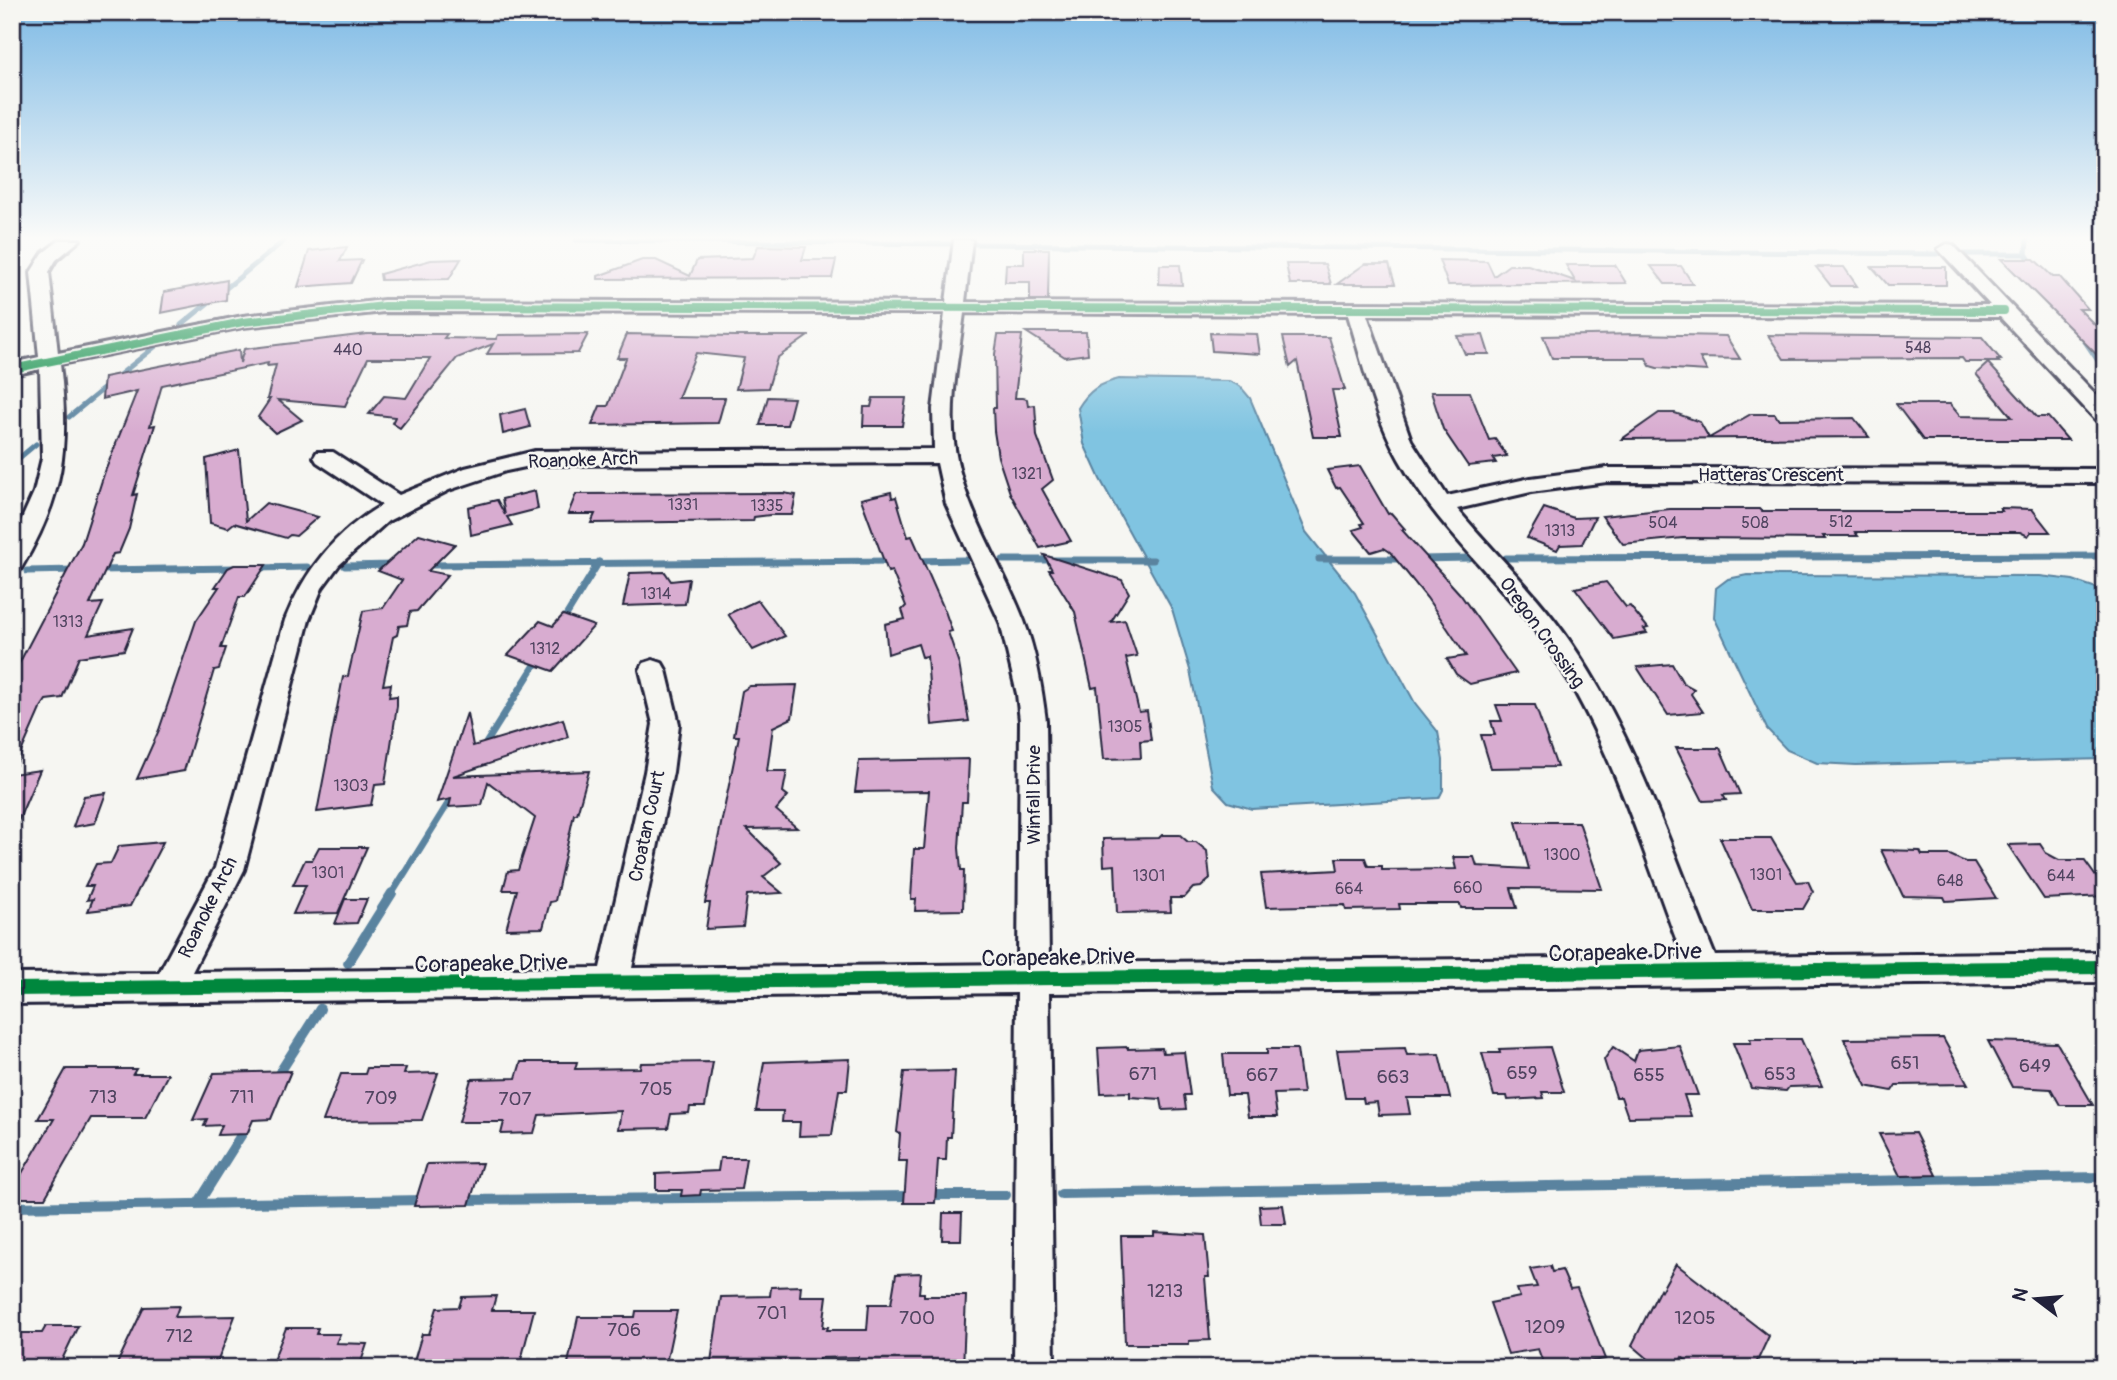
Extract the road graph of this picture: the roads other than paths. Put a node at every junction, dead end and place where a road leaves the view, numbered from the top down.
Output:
1 (43, 304) edge
2 (1998, 304) edge
3 (955, 307) junction
4 (1356, 309) junction
5 (2004, 311) junction
6 (47, 361) junction
7 (12, 369) edge
8 (2105, 417) edge
9 (945, 456) junction
10 (324, 457) dead end
11 (2105, 476) edge
12 (399, 505) junction
13 (1441, 505) junction
14 (12, 564) edge
15 (653, 670) dead end
16 (2105, 967) edge
17 (1705, 972) junction
18 (1032, 979) junction
19 (613, 982) junction
20 (168, 987) junction
21 (12, 989) edge
22 (1034, 1368) edge

1 - 6 street
2 - 5 street
3 - 4 street
3 - 6 street
3 - 9 street, Winfall Drive
4 - 5 street
4 - 13 street, Oregon Crossing
5 - 8 street
6 - 7 street
6 - 14 street
9 - 12 street, Roanoke Arch
9 - 18 street, Winfall Drive
10 - 12 street
11 - 13 street, Hatteras Crescent
12 - 20 street, Roanoke Arch
13 - 17 street, Oregon Crossing
15 - 19 street, Croatan Court
16 - 17 street, Corapeake Drive
17 - 18 street, Corapeake Drive
18 - 19 street, Corapeake Drive
18 - 22 street, Winfall Drive
19 - 20 street, Corapeake Drive
20 - 21 street, Corapeake Drive

